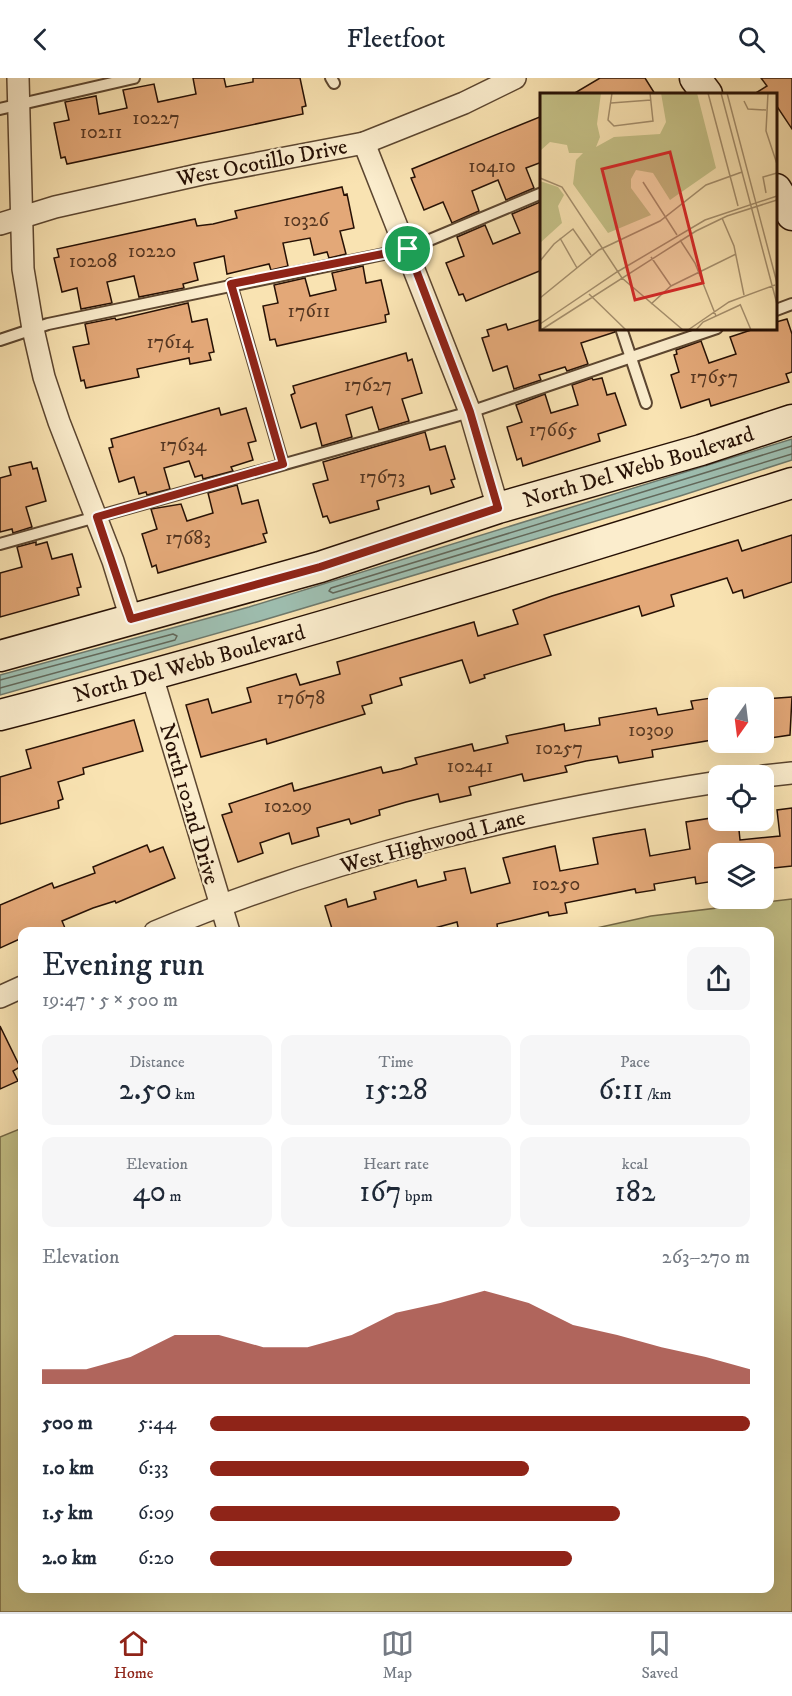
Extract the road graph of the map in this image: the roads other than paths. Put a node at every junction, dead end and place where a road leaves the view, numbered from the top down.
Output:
1 (18, 78) edge
2 (134, 78) edge
3 (515, 78) edge
4 (9, 106) edge
5 (364, 143) junction
6 (540, 194) edge
7 (22, 217) junction
8 (0, 224) edge
9 (408, 249) junction
10 (231, 284) junction
11 (792, 304) edge
12 (777, 310) edge
13 (33, 329) junction
14 (622, 330) edge
15 (711, 330) edge
16 (0, 340) edge
17 (630, 357) junction
18 (646, 403) dead end
19 (470, 412) junction
20 (792, 420) edge
21 (283, 464) junction
22 (792, 483) edge
23 (498, 508) junction
24 (97, 517) junction
25 (0, 544) edge
26 (131, 619) junction
27 (0, 656) edge
28 (152, 676) junction
29 (0, 715) edge
30 (792, 773) edge
31 (774, 775) edge
32 (708, 784) edge
33 (219, 905) junction
34 (167, 927) edge
35 (227, 927) edge
36 (18, 989) edge
37 (0, 997) edge

1 - 4 street
2 - 4 lane
3 - 5 street, West Ocotillo Drive
4 - 7 street
5 - 7 street, West Ocotillo Drive
5 - 9 street
6 - 9 lane
7 - 8 street, West Ocotillo Drive
7 - 13 street
9 - 10 lane
9 - 19 street
10 - 13 lane
10 - 21 lane
11 - 12 lane
13 - 16 lane
13 - 24 street
14 - 17 lane
15 - 17 lane
17 - 18 lane
17 - 19 lane
19 - 21 lane
19 - 23 street
20 - 23 street, North Del Webb Boulevard
21 - 24 lane
22 - 28 street, North Del Webb Boulevard
23 - 26 street, North Del Webb Boulevard
24 - 25 lane
24 - 26 street
26 - 27 street, North Del Webb Boulevard
28 - 29 street, North Del Webb Boulevard
28 - 33 street, North 102nd Drive
30 - 31 street
32 - 33 street, West Highwood Lane
33 - 34 street, West Highwood Lane
33 - 35 street, North 102nd Drive
36 - 37 street

